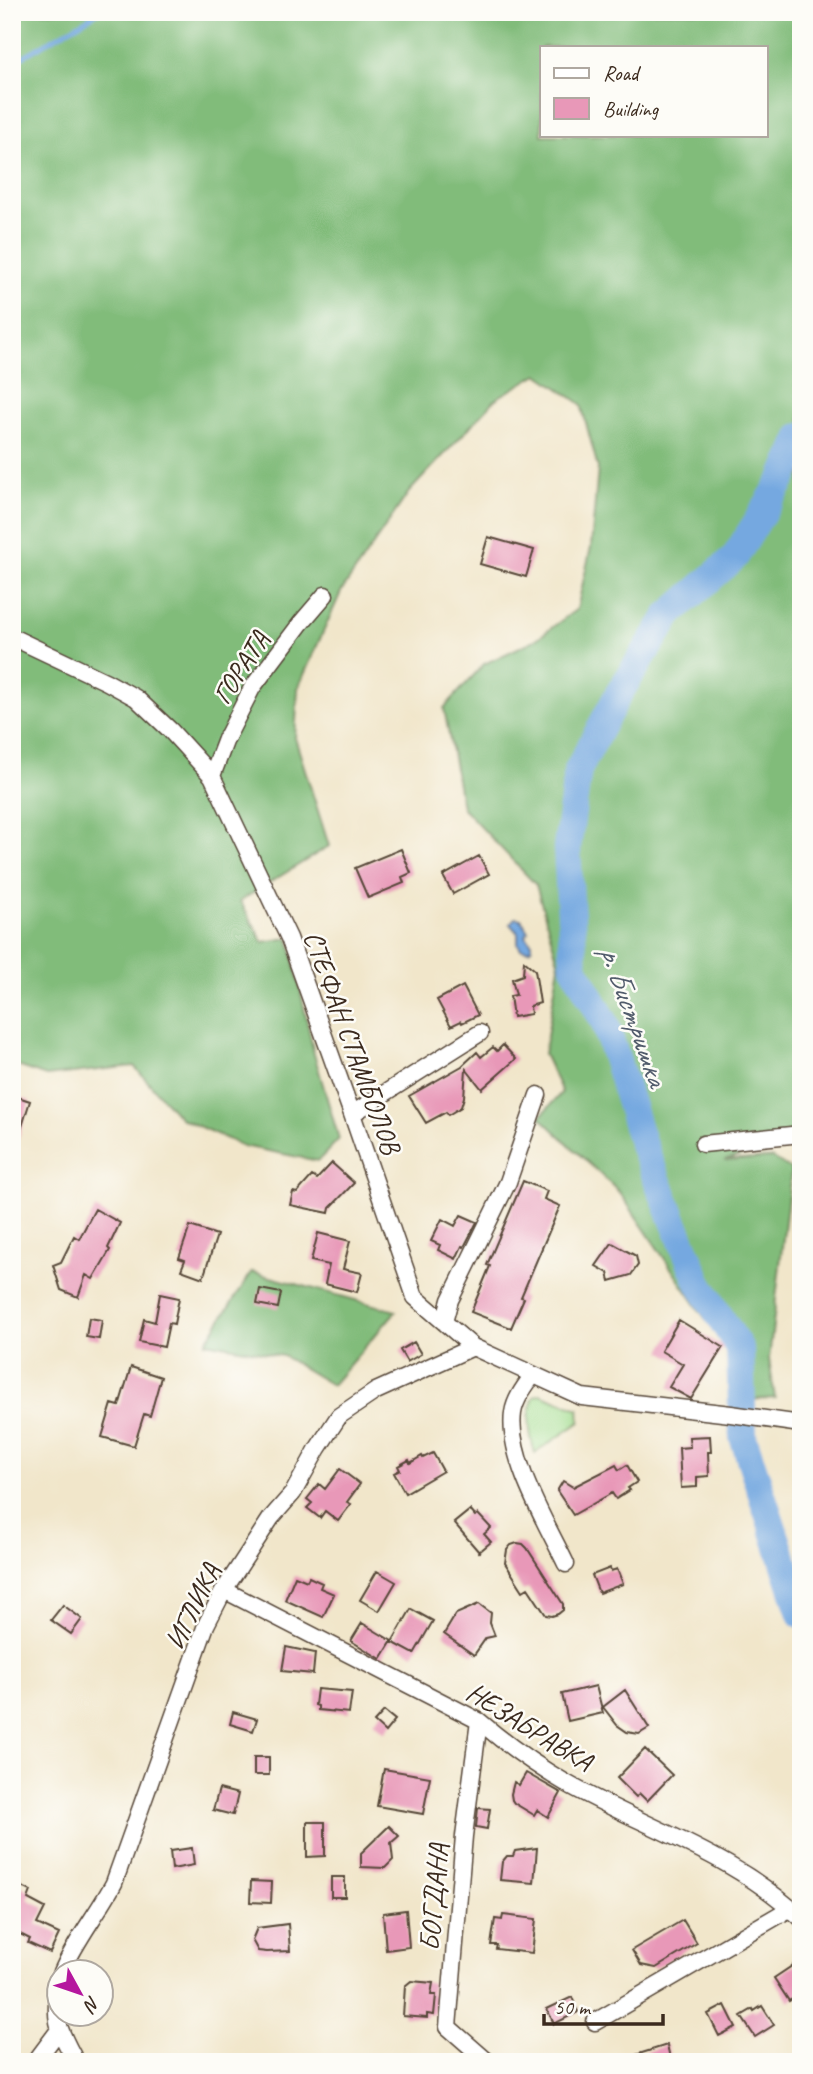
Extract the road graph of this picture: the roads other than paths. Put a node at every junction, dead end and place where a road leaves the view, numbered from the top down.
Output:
1 (325, 595) dead end
2 (12, 638) edge
3 (212, 776) junction
4 (480, 1034) dead end
5 (538, 1095) dead end
6 (352, 1114) junction
7 (801, 1134) edge
8 (703, 1144) dead end
9 (444, 1322) junction
10 (473, 1348) junction
11 (533, 1375) junction
12 (801, 1424) edge
13 (566, 1564) dead end
14 (224, 1590) junction
15 (479, 1721) junction
16 (796, 1913) edge
17 (69, 1958) edge
18 (595, 2022) dead end
19 (59, 2030) joint
20 (35, 2062) edge
21 (76, 2062) edge
22 (488, 2062) edge

1 - 3 street, ГОРАТА
2 - 3 street, СТЕФАН СТАМБОЛОВ
3 - 6 street, СТЕФАН СТАМБОЛОВ
4 - 6 street
5 - 9 street
6 - 9 street, СТЕФАН СТАМБОЛОВ
7 - 8 street
9 - 10 street, СТЕФАН СТАМБОЛОВ
10 - 11 street, СТЕФАН СТАМБОЛОВ
10 - 14 street, ИГЛИКА
11 - 12 street, СТЕФАН СТАМБОЛОВ
11 - 13 street
14 - 15 street, НЕЗАБРАВКА
14 - 17 street, ИГЛИКА
15 - 16 street, НЕЗАБРАВКА
15 - 22 street, БОГДАНА
16 - 18 street
19 - 20 street
19 - 21 street

